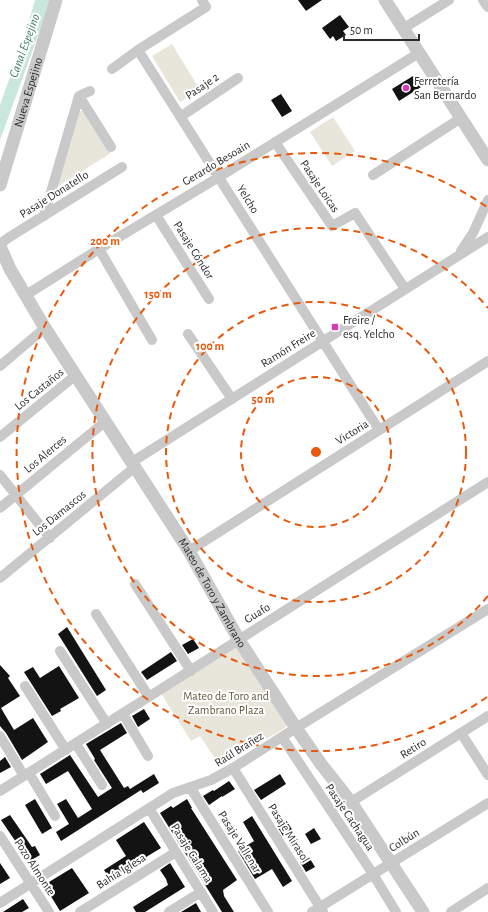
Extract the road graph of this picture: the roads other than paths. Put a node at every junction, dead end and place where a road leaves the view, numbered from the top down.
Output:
1 (56, 0) edge
2 (385, 0) edge
3 (449, 0) edge
4 (483, 0) edge
5 (204, 4) edge
6 (488, 7) edge
7 (404, 28) junction
8 (138, 50) junction
9 (419, 53) junction
10 (112, 69) dead end
11 (238, 78) dead end
12 (90, 91) dead end
13 (79, 96) junction
14 (180, 117) junction
15 (462, 118) junction
16 (276, 142) junction
17 (111, 147) dead end
18 (488, 160) edge
19 (122, 167) dead end
20 (373, 175) dead end
21 (219, 177) junction
22 (0, 185) edge
23 (488, 200) edge
24 (156, 215) junction
25 (44, 216) junction
26 (488, 236) edge
27 (0, 245) edge
28 (99, 249) junction
29 (458, 256) junction
30 (5, 265) edge
31 (406, 289) junction
32 (26, 295) junction
33 (209, 300) dead end
34 (45, 328) junction
35 (188, 334) dead end
36 (152, 340) dead end
37 (323, 341) junction
38 (488, 361) edge
39 (0, 366) edge
40 (76, 375) junction
41 (232, 399) junction
42 (106, 420) junction
43 (379, 430) junction
44 (0, 437) edge
45 (134, 465) junction
46 (0, 475) edge
47 (488, 482) edge
48 (16, 495) junction
49 (0, 508) edge
50 (50, 538) junction
51 (189, 551) junction
52 (0, 578) edge
53 (135, 584) dead end
54 (488, 609) edge
55 (96, 614) dead end
56 (239, 640) junction
57 (60, 651) dead end
58 (191, 671) junction
59 (25, 686) dead end
60 (149, 697) junction
61 (122, 714) junction
62 (488, 716) edge
63 (107, 724) junction
64 (296, 728) junction
65 (461, 733) junction
66 (0, 736) edge
67 (282, 737) junction
68 (76, 744) junction
69 (66, 750) junction
70 (148, 756) dead end
71 (233, 768) junction
72 (26, 775) junction
73 (488, 775) edge
74 (102, 785) dead end
75 (190, 786) junction
76 (0, 792) edge
77 (351, 802) junction
78 (488, 802) edge
79 (149, 808) junction
80 (55, 816) dead end
81 (0, 836) edge
82 (176, 852) junction
83 (391, 863) junction
84 (373, 874) junction
85 (30, 883) junction
86 (488, 888) edge
87 (201, 892) junction
88 (0, 903) edge
89 (318, 911) edge
90 (49, 912) edge
91 (80, 912) edge
92 (169, 912) edge
93 (214, 912) edge
94 (268, 912) edge
95 (396, 912) edge
96 (423, 912) edge
97 (451, 912) edge

1 - 22 street, Nueva Espejino
2 - 7 street
3 - 7 street
4 - 6 street
5 - 8 street
7 - 9 street
8 - 10 street
8 - 14 street, Yelcho
9 - 15 street
9 - 16 street, Gerardo Besoain
11 - 14 street, Pasaje 2
12 - 13 street
13 - 17 street
13 - 25 street
14 - 21 street, Yelcho
15 - 18 street
15 - 20 street
16 - 21 street, Gerardo Besoain
16 - 31 street, Pasaje Loicas
19 - 25 street, Pasaje Donatello
21 - 24 street, Gerardo Besoain
21 - 37 street, Yelcho
23 - 29 street, Ramón Freire
24 - 28 street, Gerardo Besoain
24 - 33 street, Pasaje Cóndor
25 - 27 street, Pasaje Donatello
26 - 29 street, Ramón Freire
27 - 30 street, Mateo de Toro y Zambrano
28 - 32 street, Gerardo Besoain
28 - 36 street
29 - 31 street, Ramón Freire
30 - 32 street, Mateo de Toro y Zambrano
31 - 37 street, Ramón Freire
32 - 34 street, Mateo de Toro y Zambrano
34 - 39 street
34 - 40 street, Mateo de Toro y Zambrano
35 - 41 street
37 - 41 street, Ramón Freire
37 - 43 street, Yelcho
38 - 43 street, Victoria
40 - 42 street, Mateo de Toro y Zambrano
40 - 44 street, Los Castaños
41 - 45 street, Ramón Freire
42 - 45 street, Mateo de Toro y Zambrano
42 - 48 street, Los Alerces
43 - 51 street, Victoria
45 - 50 street, Los Damascos
45 - 51 street, Mateo de Toro y Zambrano
46 - 48 street
47 - 56 street, Guafo
48 - 49 street, Los Alerces
48 - 50 street
50 - 52 street, Los Damascos
51 - 56 street, Mateo de Toro y Zambrano
53 - 58 street
54 - 64 street, Raúl Brañez
55 - 60 street
56 - 58 street, Guafo
56 - 64 street, Mateo de Toro y Zambrano
57 - 63 street
58 - 60 street, Guafo
59 - 69 street
60 - 61 street, Guafo
61 - 63 street, Guafo
61 - 70 street
62 - 65 street, Retiro
63 - 68 street, Guafo
64 - 67 street, Raúl Brañez
64 - 77 street, Mateo de Toro y Zambrano
65 - 73 street
65 - 77 street, Retiro
66 - 72 street
67 - 71 street, Raúl Brañez
67 - 84 street, Pasaje Cachagua
68 - 69 street, Guafo
68 - 74 street
69 - 72 street, Guafo
71 - 75 street, Raúl Brañez
71 - 89 street, Pasaje Mirasol
72 - 76 street, Guafo
72 - 80 street
75 - 79 street, Raúl Brañez
75 - 94 street, Pasaje Vallenar
77 - 83 street, Mateo de Toro y Zambrano
78 - 83 street, Colbún
79 - 82 street, Pasaje Calama
79 - 85 street, Raúl Brañez
81 - 85 street, Pozo Almonte
82 - 87 street, Pasaje Calama
82 - 91 street, Bahía Iglesa
83 - 84 street, Colbún
83 - 96 street, Mateo de Toro y Zambrano
84 - 89 street, Colbún
84 - 95 street, Pasaje Cachagua
85 - 88 street, Raúl Brañez
85 - 90 street, Pozo Almonte
86 - 97 street
87 - 92 street
87 - 93 street, Pasaje Calama

